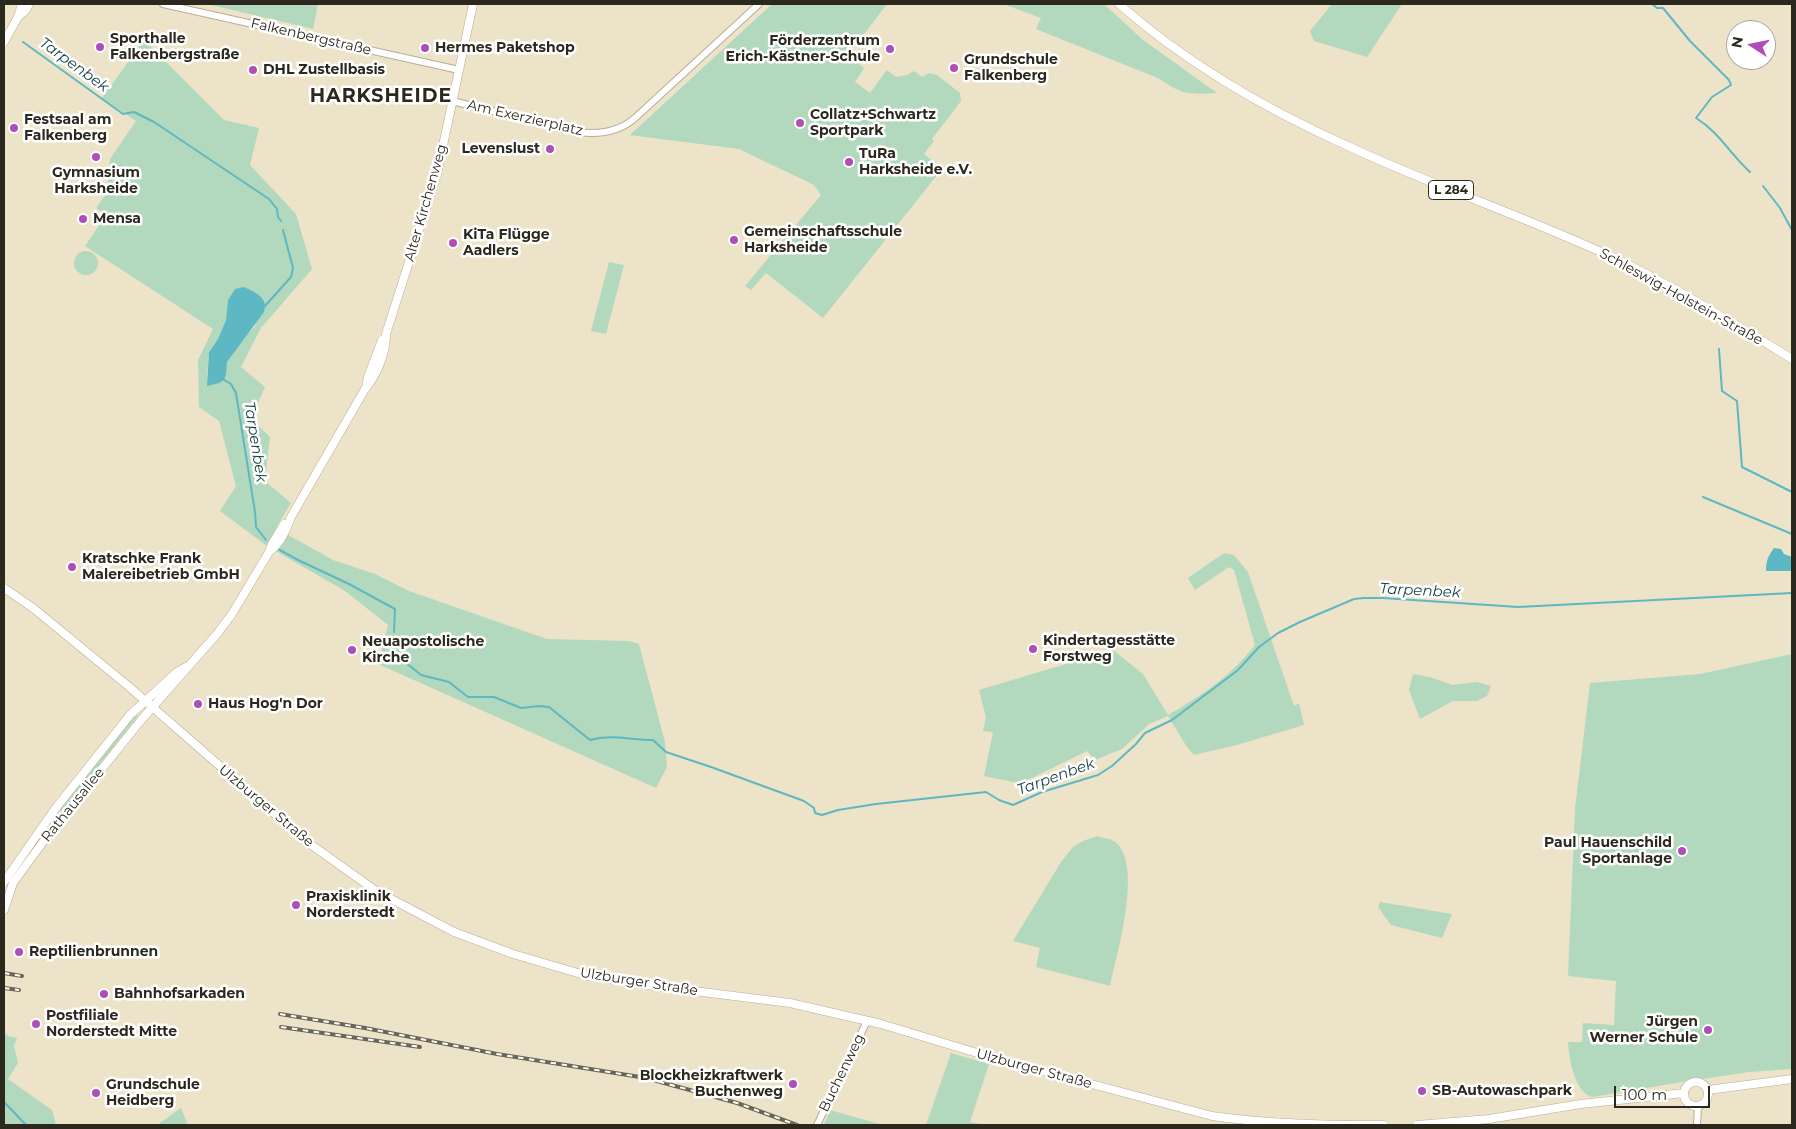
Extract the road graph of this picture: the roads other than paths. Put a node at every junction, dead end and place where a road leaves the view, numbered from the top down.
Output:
1 (22, 4) edge
2 (29, 4) edge
3 (163, 4) edge
4 (473, 4) edge
5 (760, 4) edge
6 (1119, 4) edge
7 (18, 17) junction
8 (4, 42) edge
9 (459, 70) junction
10 (452, 101) junction
11 (1792, 359) edge
12 (4, 588) edge
13 (187, 666) junction
14 (145, 700) junction
15 (153, 707) junction
16 (4, 882) edge
17 (4, 910) edge
18 (867, 1021) junction
19 (1792, 1079) edge
20 (1708, 1090) junction
21 (1684, 1093) junction
22 (1698, 1106) junction
23 (817, 1125) edge
24 (1384, 1125) edge
25 (1416, 1125) edge
26 (1697, 1125) edge

1 - 7 main road
2 - 7 main road
3 - 9 street, Falkenbergstraße
4 - 9 main road, Alter Kirchenweg
5 - 10 street, Am Exerzierplatz
6 - 11 main road, Schleswig-Holstein-Straße / L 284
7 - 8 main road
9 - 10 main road, Alter Kirchenweg
10 - 13 main road, Alter Kirchenweg
12 - 14 main road, Ulzburger Straße
13 - 14 main road, Alter Kirchenweg
13 - 15 main road, Alter Kirchenweg
14 - 15 main road, Ulzburger Straße
14 - 16 main road, Rathausallee
15 - 17 main road, Rathausallee
15 - 18 main road, Ulzburger Straße
18 - 23 street, Buchenweg
18 - 24 main road, Ulzburger Straße
19 - 20 main road
20 - 21 main road
20 - 22 main road
21 - 22 main road
21 - 25 main road
22 - 26 street

